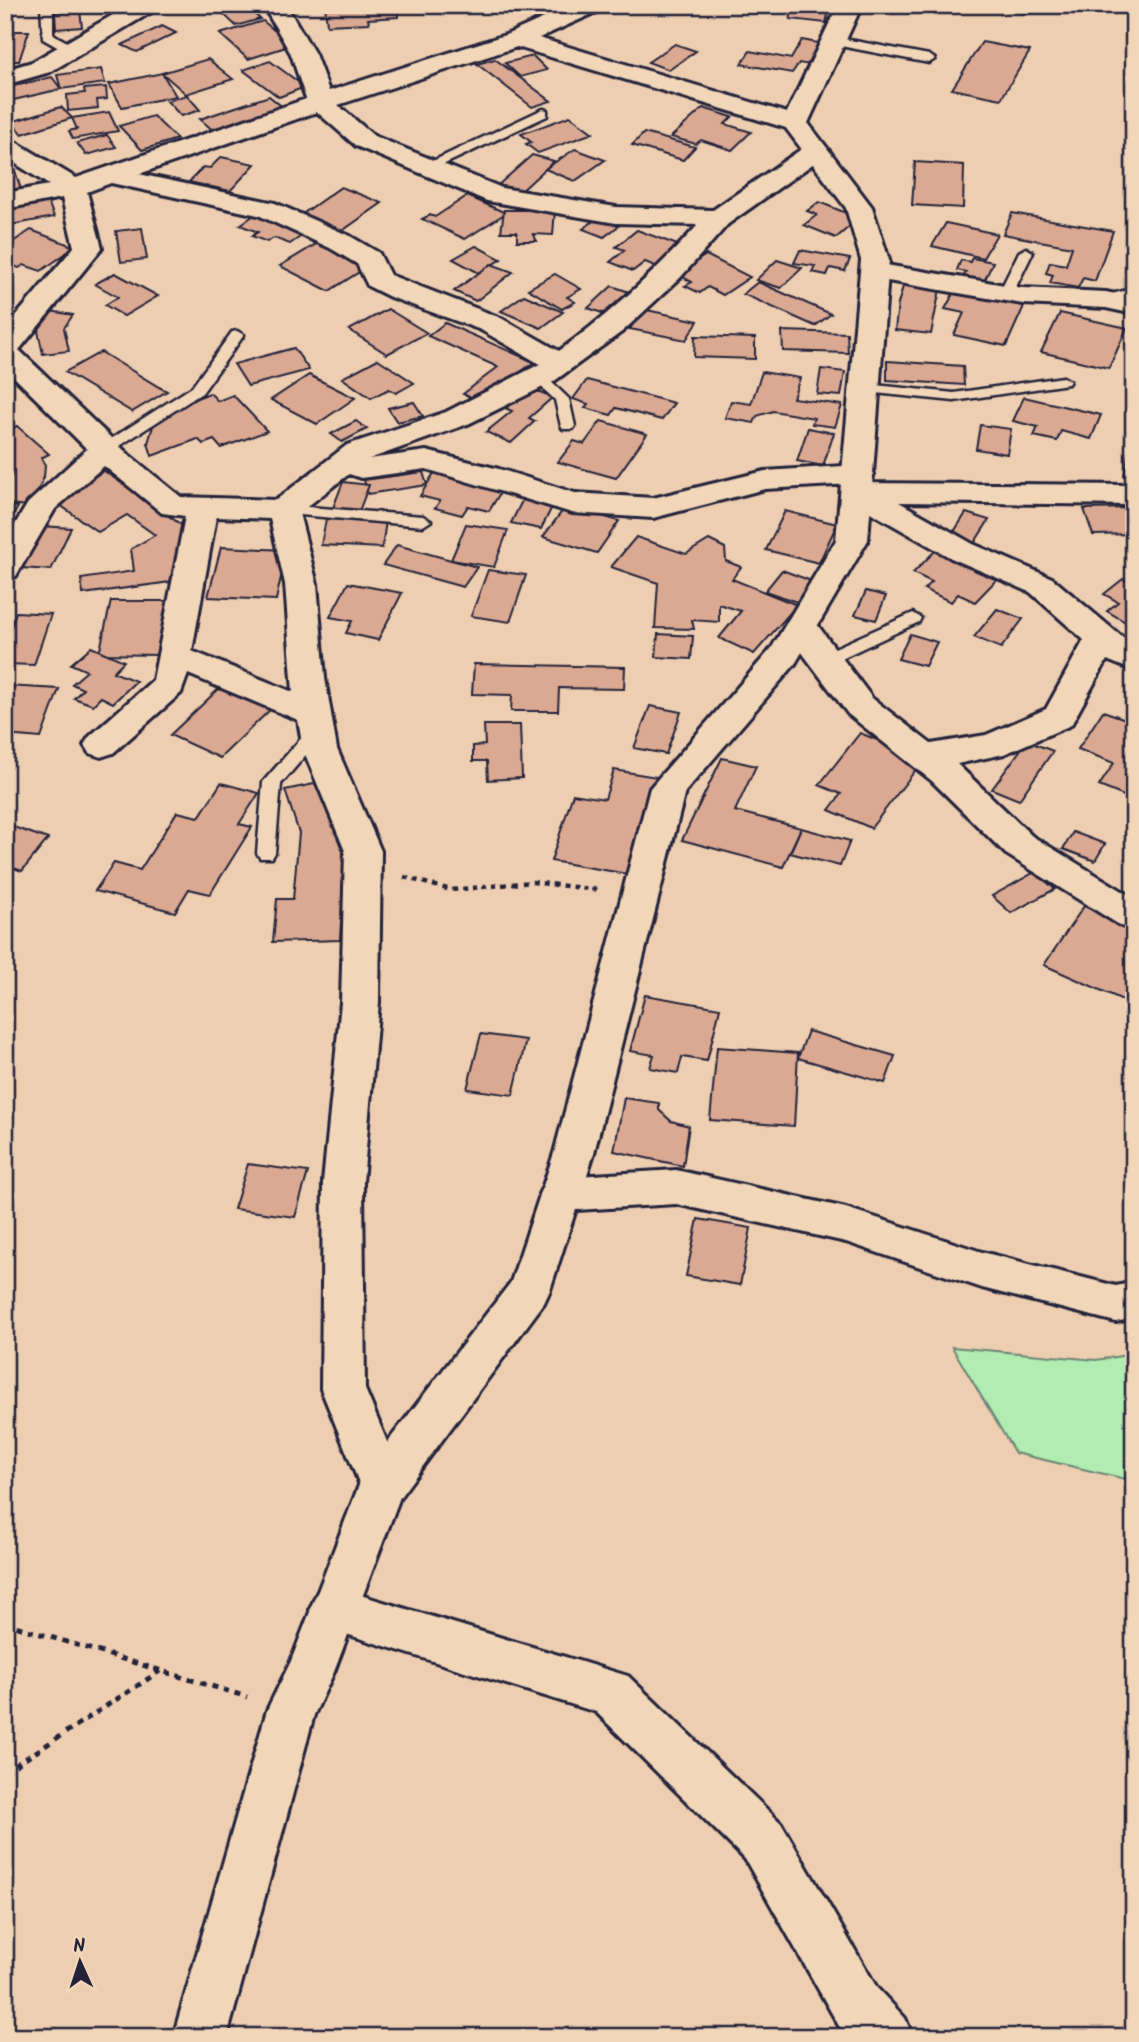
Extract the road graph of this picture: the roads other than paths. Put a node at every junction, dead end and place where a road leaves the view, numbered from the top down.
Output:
1 (47, 5) edge
2 (147, 5) edge
3 (593, 5) edge
4 (850, 5) edge
5 (276, 7) edge
6 (517, 39) junction
7 (834, 41) junction
8 (70, 49) junction
9 (929, 60) dead end
10 (5, 78) edge
11 (320, 102) junction
12 (543, 113) dead end
13 (805, 137) junction
14 (5, 146) edge
15 (427, 167) junction
16 (111, 176) junction
17 (73, 188) junction
18 (5, 201) edge
19 (719, 218) junction
20 (1026, 252) dead end
21 (874, 271) junction
22 (1134, 292) edge
23 (1006, 293) junction
24 (1106, 300) junction
25 (1134, 306) edge
26 (237, 335) dead end
27 (5, 350) edge
28 (550, 371) junction
29 (1062, 381) dead end
30 (865, 388) junction
31 (568, 426) dead end
32 (472, 443) junction
33 (104, 449) junction
34 (328, 474) junction
35 (858, 483) junction
36 (1134, 495) edge
37 (202, 507) junction
38 (283, 510) junction
39 (423, 521) dead end
40 (5, 569) edge
41 (914, 618) dead end
42 (801, 627) junction
43 (1102, 638) junction
44 (174, 656) junction
45 (825, 659) junction
46 (1134, 660) edge
47 (315, 722) junction
48 (101, 745) dead end
49 (924, 757) junction
50 (266, 853) dead end
51 (1134, 916) edge
52 (560, 1194) junction
53 (1134, 1300) edge
54 (382, 1485) junction
55 (334, 1609) junction
56 (200, 2037) edge
57 (886, 2037) edge

1 - 8 lane
2 - 8 street
3 - 6 street
4 - 7 street
5 - 11 street
6 - 11 street
6 - 13 street
7 - 9 lane
7 - 13 street
8 - 10 street
11 - 15 street
11 - 16 street
12 - 15 lane
13 - 19 street
13 - 21 street
14 - 17 street
15 - 19 street
16 - 17 street
16 - 28 street
17 - 18 street
17 - 27 street
19 - 28 street
20 - 23 lane
21 - 23 street
21 - 30 street
22 - 24 lane
23 - 24 street
24 - 25 street
26 - 33 lane
27 - 33 street
28 - 31 lane
28 - 32 street
29 - 30 lane
30 - 35 street
32 - 34 street
32 - 34 street
32 - 35 street
33 - 37 street
33 - 40 street
34 - 38 street
35 - 36 street
35 - 42 street
35 - 43 street
37 - 38 street
37 - 44 street
38 - 39 lane
38 - 47 street
41 - 45 lane
42 - 45 street
42 - 52 street
43 - 46 street
43 - 49 street
44 - 47 street
44 - 48 street
45 - 49 street
47 - 50 lane
47 - 54 street
49 - 51 street
52 - 53 street
52 - 54 street
54 - 55 street
55 - 56 street
55 - 57 street

